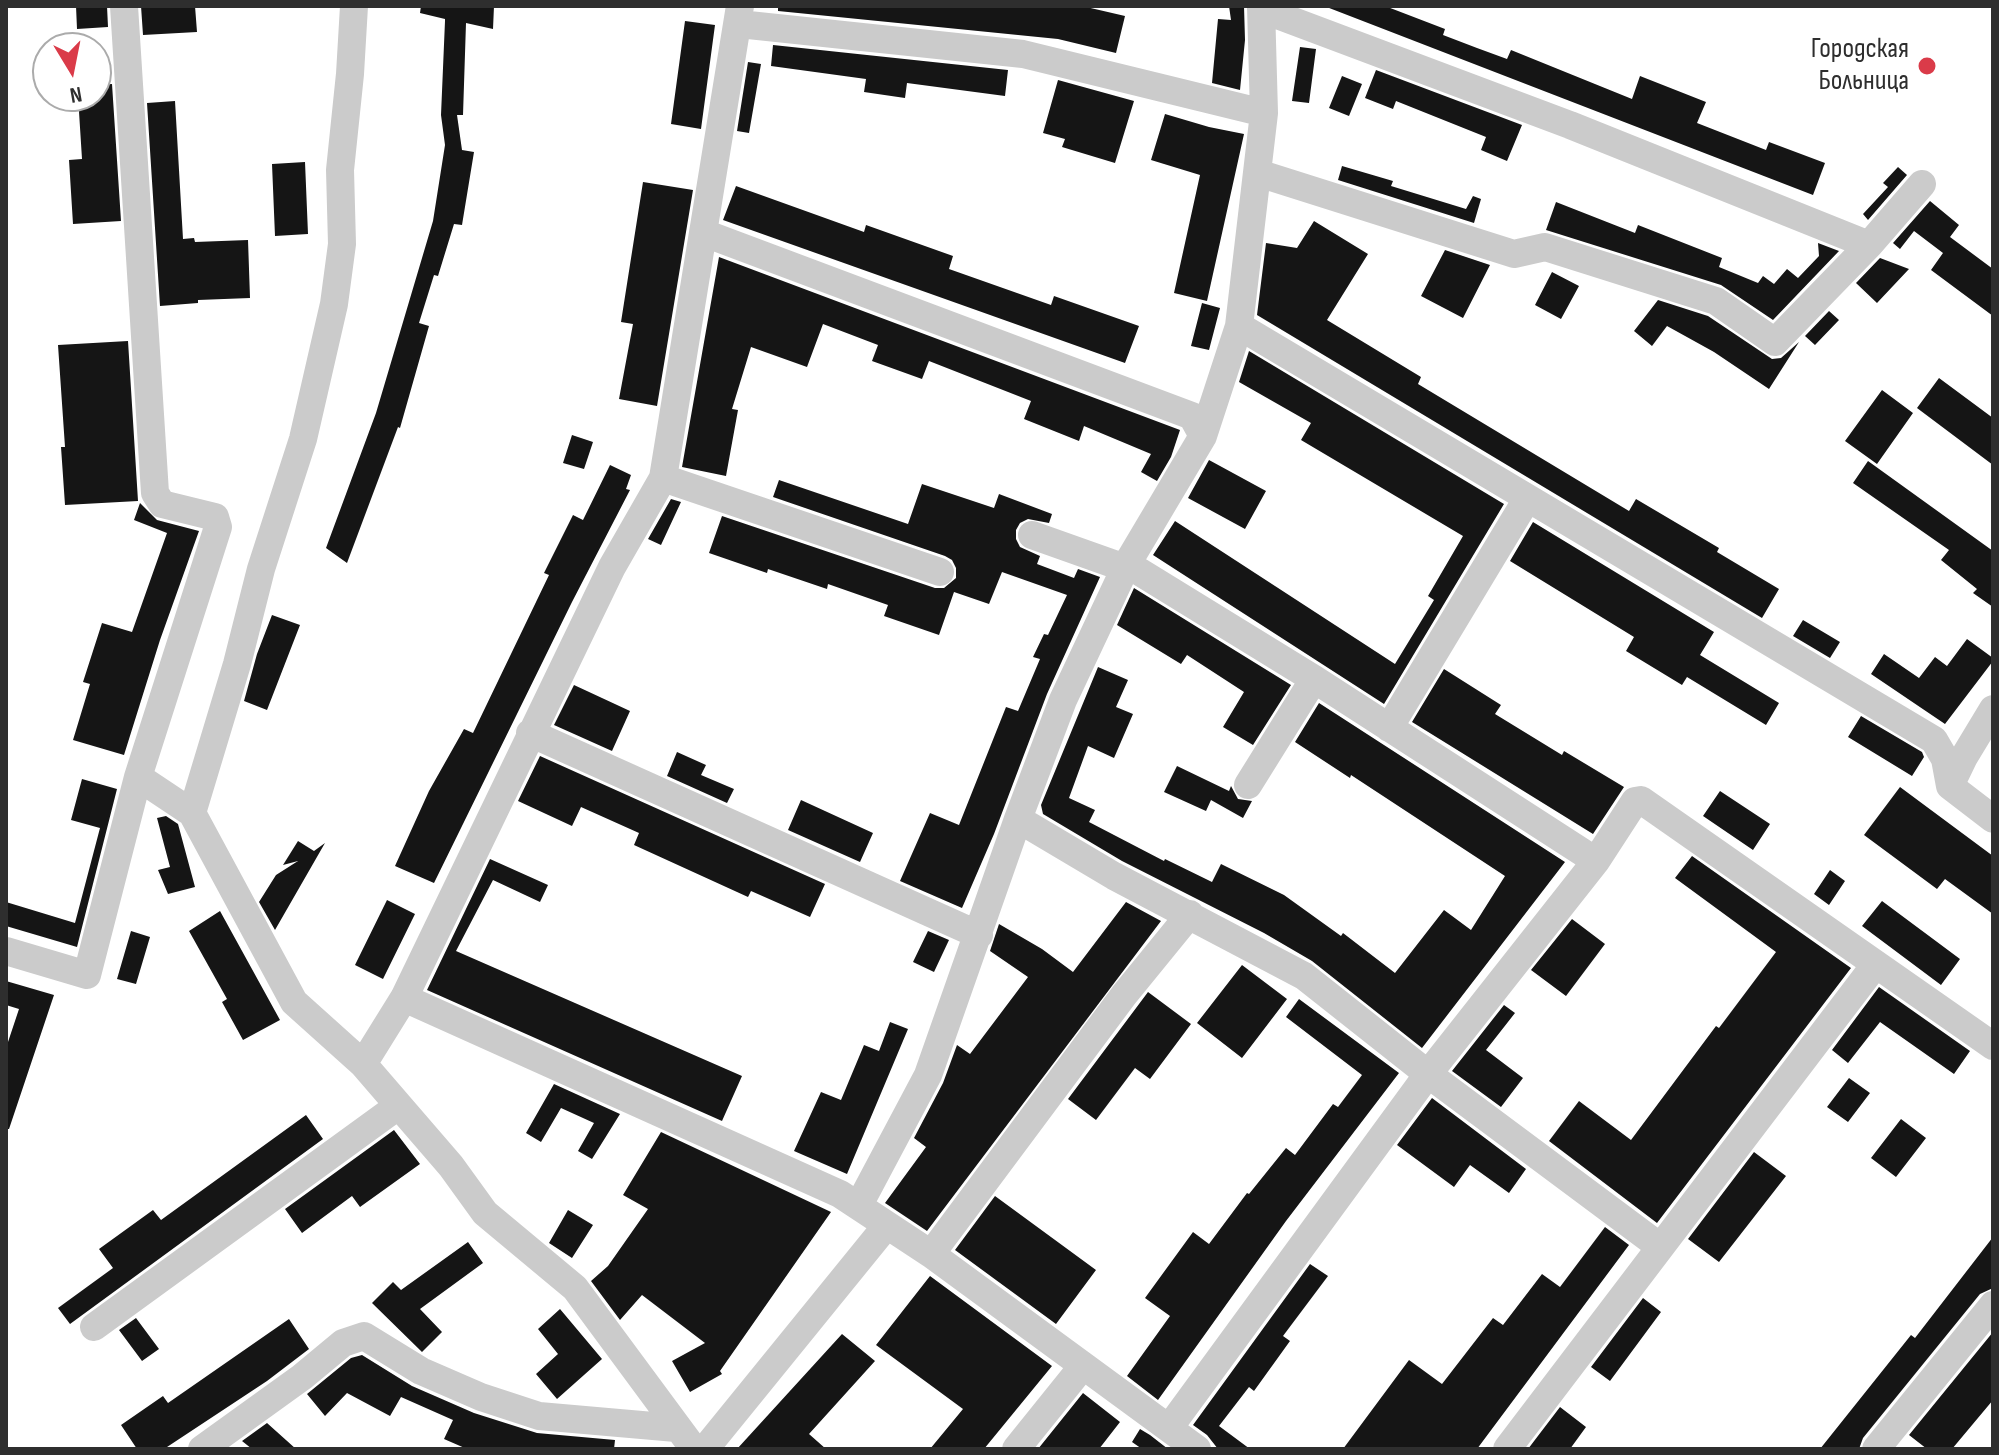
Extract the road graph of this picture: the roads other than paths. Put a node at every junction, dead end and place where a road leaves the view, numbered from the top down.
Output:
1 (124, 6) edge
2 (354, 6) edge
3 (1261, 8) edge
4 (739, 15) edge
5 (1264, 113) junction
6 (1258, 173) junction
7 (1922, 184) dead end
8 (704, 233) junction
9 (1869, 245) junction
10 (1239, 326) junction
11 (1203, 436) junction
12 (663, 478) junction
13 (1527, 499) junction
14 (1032, 535) dead end
15 (1126, 566) junction
16 (940, 572) dead end
17 (1314, 679) junction
18 (1993, 709) edge
19 (1389, 728) junction
20 (530, 733) junction
21 (138, 777) junction
22 (1248, 785) dead end
23 (1950, 786) junction
24 (186, 808) junction
25 (1018, 819) junction
26 (1993, 819) edge
27 (1596, 861) junction
28 (1190, 914) junction
29 (979, 935) junction
30 (6, 951) edge
31 (1875, 965) junction
32 (404, 998) junction
33 (1993, 1046) edge
34 (363, 1064) junction
35 (1428, 1074) junction
36 (398, 1106) junction
37 (859, 1205) junction
38 (887, 1225) junction
39 (1659, 1246) junction
40 (931, 1254) junction
41 (1993, 1305) edge
42 (94, 1327) dead end
43 (1082, 1367) junction
44 (1169, 1428) junction
45 (685, 1438) edge
46 (202, 1449) edge
47 (705, 1449) edge
48 (1016, 1449) edge
49 (1197, 1449) edge
50 (1507, 1449) edge
51 (1876, 1449) edge

1 - 21 street
2 - 24 street
3 - 5 street
3 - 9 street
4 - 5 street
4 - 8 street
5 - 6 street
6 - 9 street
6 - 10 street
7 - 9 street
8 - 11 street
8 - 12 street
10 - 11 street
10 - 13 street
11 - 15 street
12 - 16 street
12 - 20 street
13 - 19 street
13 - 23 street
14 - 15 street
15 - 17 street
15 - 25 street
17 - 19 street
17 - 22 street
18 - 23 street
19 - 27 street
20 - 29 street
20 - 32 street
21 - 24 street
21 - 30 street
23 - 26 street
24 - 34 street
25 - 28 street
25 - 29 street
27 - 31 street
27 - 35 street
28 - 35 street
28 - 40 street
29 - 37 street
31 - 33 street
31 - 39 street
32 - 34 street
32 - 37 street
34 - 36 street
35 - 39 street
35 - 44 street
36 - 42 street
36 - 45 street
37 - 38 street
38 - 40 street
38 - 47 street
39 - 50 street
40 - 43 street
41 - 51 street
43 - 44 street
43 - 48 street
44 - 49 street
45 - 46 street

